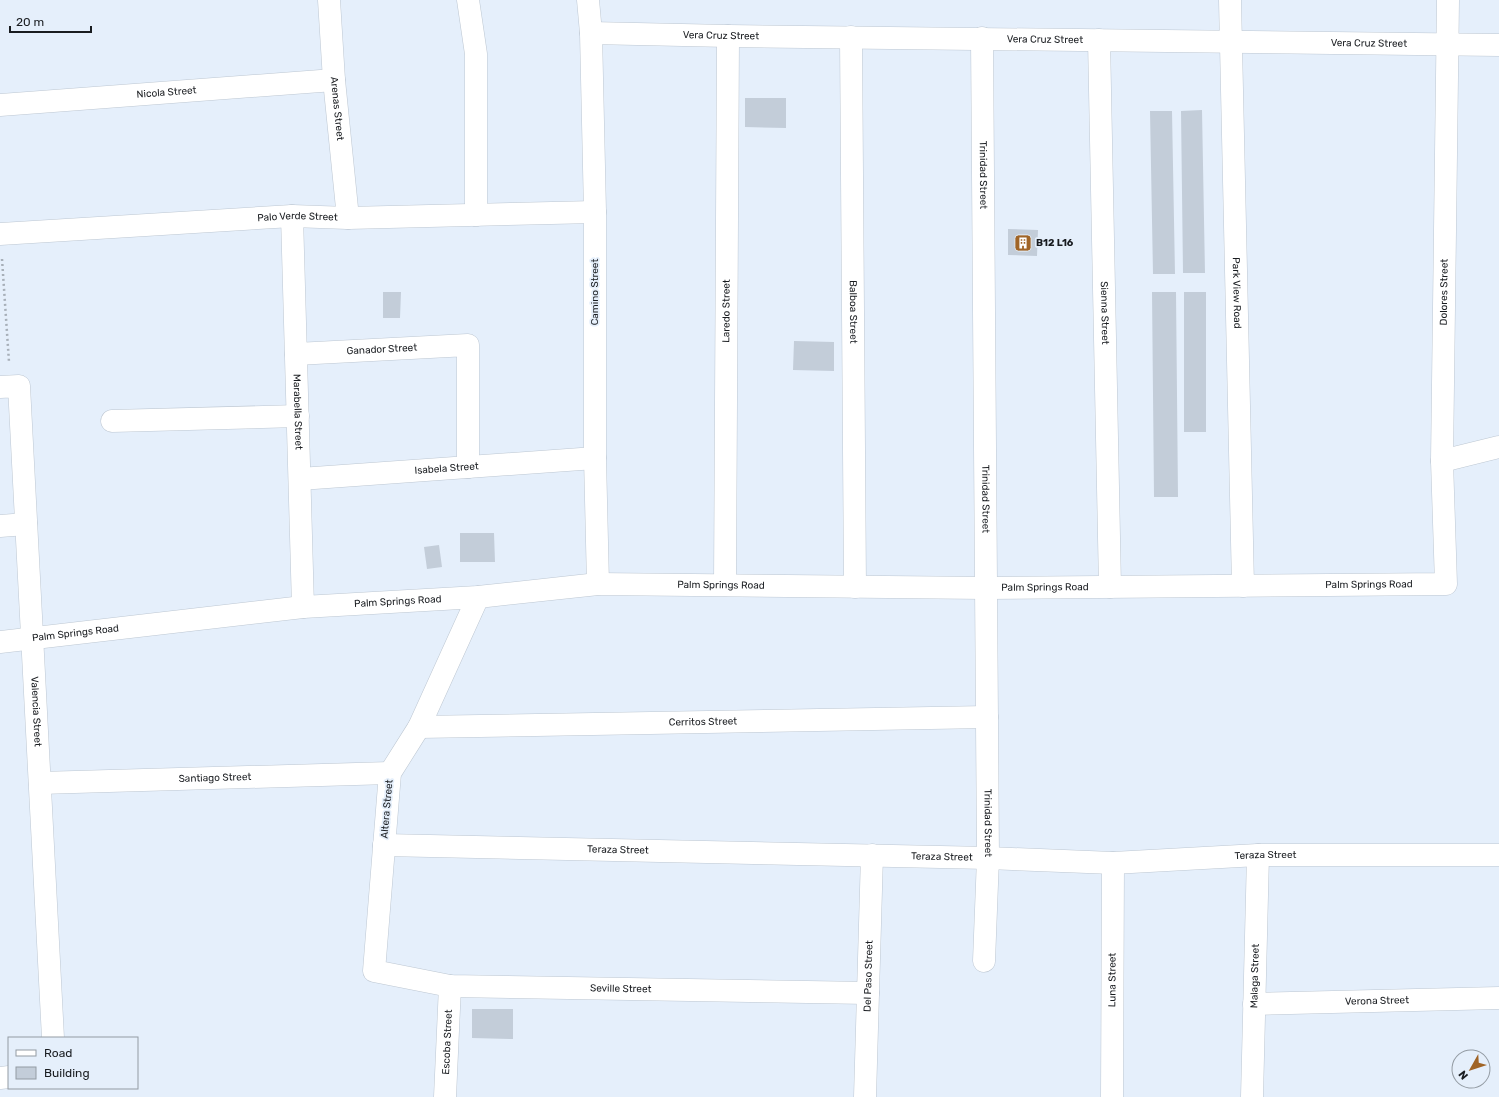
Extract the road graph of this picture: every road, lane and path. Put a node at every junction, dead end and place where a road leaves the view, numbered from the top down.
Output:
1 (329, 0) edge
2 (468, 0) edge
3 (588, 0) edge
4 (1230, 0) edge
5 (1448, 0) edge
6 (591, 33) junction
7 (728, 36) junction
8 (851, 37) junction
9 (982, 38) junction
10 (1099, 40) junction
11 (1231, 41) junction
12 (1448, 44) junction
13 (1499, 45) edge
14 (334, 80) junction
15 (0, 105) edge
16 (595, 212) junction
17 (476, 215) junction
18 (292, 216) junction
19 (348, 218) junction
20 (0, 234) edge
21 (296, 354) junction
22 (10, 386) edge
23 (298, 416) junction
24 (112, 421) dead end
25 (1499, 447) edge
26 (595, 458) junction
27 (1442, 461) junction
28 (468, 467) junction
29 (300, 479) junction
30 (26, 524) junction
31 (0, 526) edge
32 (598, 584) junction
33 (1446, 584) joint
34 (725, 586) junction
35 (1243, 586) junction
36 (855, 587) junction
37 (1110, 587) junction
38 (986, 588) junction
39 (478, 597) junction
40 (303, 607) junction
41 (32, 639) junction
42 (0, 642) edge
43 (986, 717) junction
44 (419, 727) junction
45 (390, 773) junction
46 (40, 783) junction
47 (384, 845) junction
48 (872, 855) junction
49 (1258, 855) junction
50 (1499, 855) edge
51 (988, 858) junction
52 (1113, 863) junction
53 (984, 961) dead end
54 (374, 971) joint
55 (450, 986) junction
56 (868, 993) junction
57 (1499, 998) edge
58 (1254, 1004) junction
59 (53, 1037) edge
60 (445, 1097) edge
61 (865, 1097) edge
62 (1112, 1097) edge
63 (1252, 1097) edge

1 - 14 street, Arenas Street
2 - 17 street
3 - 6 street, Camino Street
4 - 11 street, Park View Road
5 - 12 street, Dolores Street
6 - 7 street, Vera Cruz Street
6 - 16 street, Camino Street
7 - 8 street, Vera Cruz Street
7 - 34 street, Laredo Street
8 - 9 street, Vera Cruz Street
8 - 36 street, Balboa Street
9 - 10 street, Vera Cruz Street
9 - 38 street, Trinidad Street
10 - 11 street, Vera Cruz Street
10 - 37 street, Sienna Street
11 - 12 street, Vera Cruz Street
11 - 35 street, Park View Road
12 - 13 street, Vera Cruz Street
12 - 27 street, Dolores Street
14 - 15 street, Nicola Street
14 - 19 street, Arenas Street
16 - 17 street, Palo Verde Street
16 - 26 street, Camino Street
17 - 19 street, Palo Verde Street
18 - 19 street, Palo Verde Street
18 - 20 street, Palo Verde Street
18 - 21 street, Marabella Street
20 - 22 path
21 - 23 street, Marabella Street
21 - 28 street, Ganador Street
22 - 30 street, Valencia Street
23 - 24 street
23 - 29 street, Marabella Street
25 - 27 street
26 - 28 street, Isabela Street
26 - 32 street, Camino Street
27 - 33 street, Dolores Street
28 - 29 street, Isabela Street
29 - 40 street, Marabella Street
30 - 31 street
30 - 41 street, Valencia Street
32 - 34 street, Palm Springs Road
32 - 39 street, Palm Springs Road
33 - 35 street, Palm Springs Road
34 - 36 street, Palm Springs Road
35 - 37 street, Palm Springs Road
36 - 38 street, Palm Springs Road
37 - 38 street, Palm Springs Road
38 - 43 street, Trinidad Street
39 - 40 street, Palm Springs Road
39 - 44 street, Altera Street
40 - 41 street, Palm Springs Road
41 - 42 street, Palm Springs Road
41 - 46 street, Valencia Street
43 - 44 street, Cerritos Street
43 - 51 street, Trinidad Street
44 - 45 street, Altera Street
45 - 46 street, Santiago Street
45 - 47 street, Altera Street
46 - 59 street, Valencia Street
47 - 48 street, Teraza Street
47 - 54 street, Altera Street
48 - 51 street, Teraza Street
48 - 56 street, Del Paso Street
49 - 50 street, Teraza Street
49 - 52 street, Teraza Street
49 - 58 street, Malaga Street
51 - 52 street, Teraza Street
51 - 53 street, Trinidad Street
52 - 62 street, Luna Street
54 - 55 street, Seville Street
55 - 56 street, Seville Street
55 - 60 street, Escoba Street
56 - 61 street, Del Paso Street
57 - 58 street, Verona Street
58 - 63 street, Malaga Street

